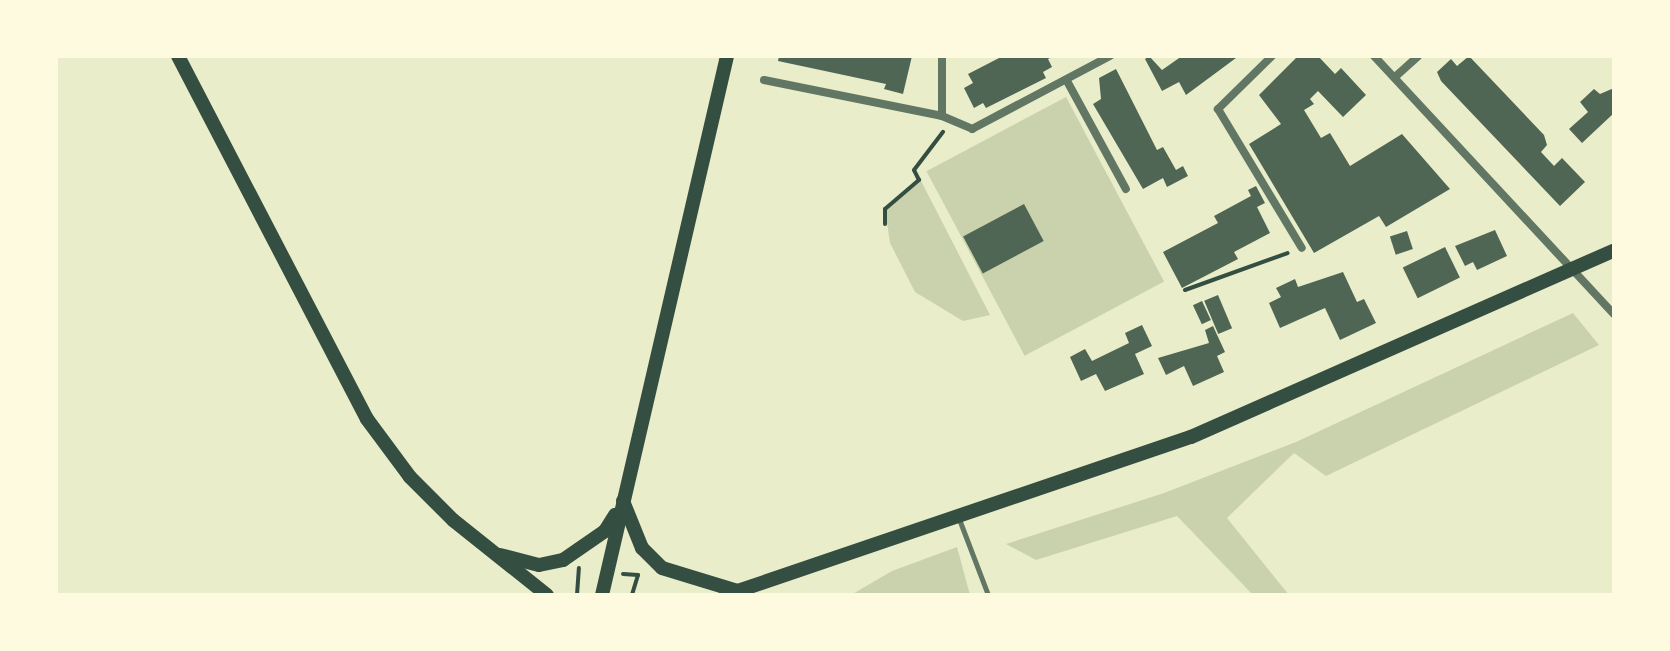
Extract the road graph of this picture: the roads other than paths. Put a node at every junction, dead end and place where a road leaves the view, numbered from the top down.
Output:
1 (178, 56) edge
2 (727, 56) edge
3 (942, 56) edge
4 (1110, 56) edge
5 (1272, 56) edge
6 (1374, 56) edge
7 (1418, 56) edge
8 (1395, 77) junction
9 (764, 80) dead end
10 (1067, 81) junction
11 (942, 116) junction
12 (1126, 189) dead end
13 (1302, 248) road end
14 (1614, 250) edge
15 (1570, 268) junction
16 (1614, 314) edge
17 (623, 501) junction
18 (959, 518) junction
19 (492, 553) junction
20 (732, 593) edge
21 (547, 595) edge
22 (602, 595) edge
23 (988, 595) edge

1 - 19 main road
2 - 17 main road
3 - 11 street
4 - 10 street
5 - 13 street
6 - 8 street
7 - 8 street
8 - 15 street
9 - 11 street
10 - 11 street
10 - 12 street
14 - 15 main road
15 - 16 street
15 - 18 main road
17 - 19 main road
17 - 20 main road
17 - 22 main road
18 - 20 main road
18 - 23 lane
19 - 21 main road

